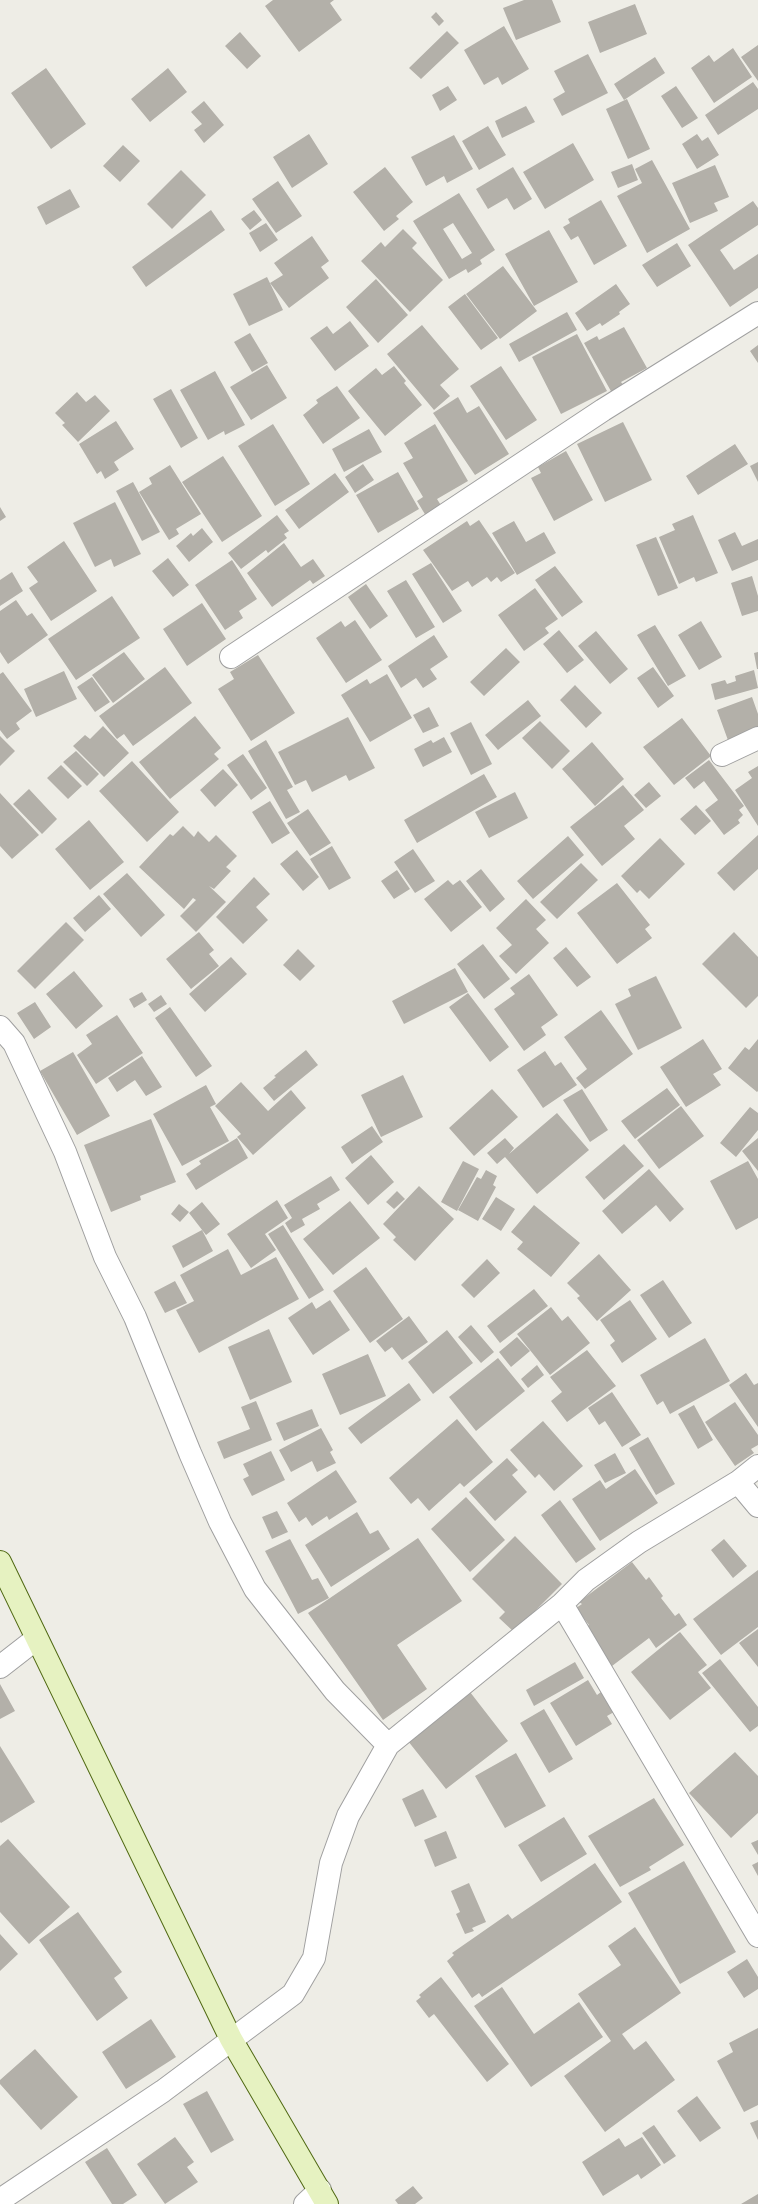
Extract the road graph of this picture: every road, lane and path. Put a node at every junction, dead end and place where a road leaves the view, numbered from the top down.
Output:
1 (758, 313) edge
2 (231, 657) dead end
3 (758, 738) edge
4 (722, 755) dead end
5 (0, 1027) edge
6 (758, 1466) edge
7 (738, 1482) junction
8 (758, 1506) edge
9 (0, 1562) edge
10 (562, 1604) junction
11 (36, 1639) junction
12 (0, 1667) edge
13 (388, 1745) junction
14 (758, 1936) edge
15 (231, 2039) junction
16 (318, 2199) edge
17 (0, 2200) edge

1 - 2 street
3 - 4 street
5 - 13 street
6 - 7 street
7 - 8 street
7 - 10 street
9 - 11 street
10 - 13 street
10 - 14 street
11 - 12 street
11 - 15 street
13 - 15 street
15 - 16 street
15 - 17 street

